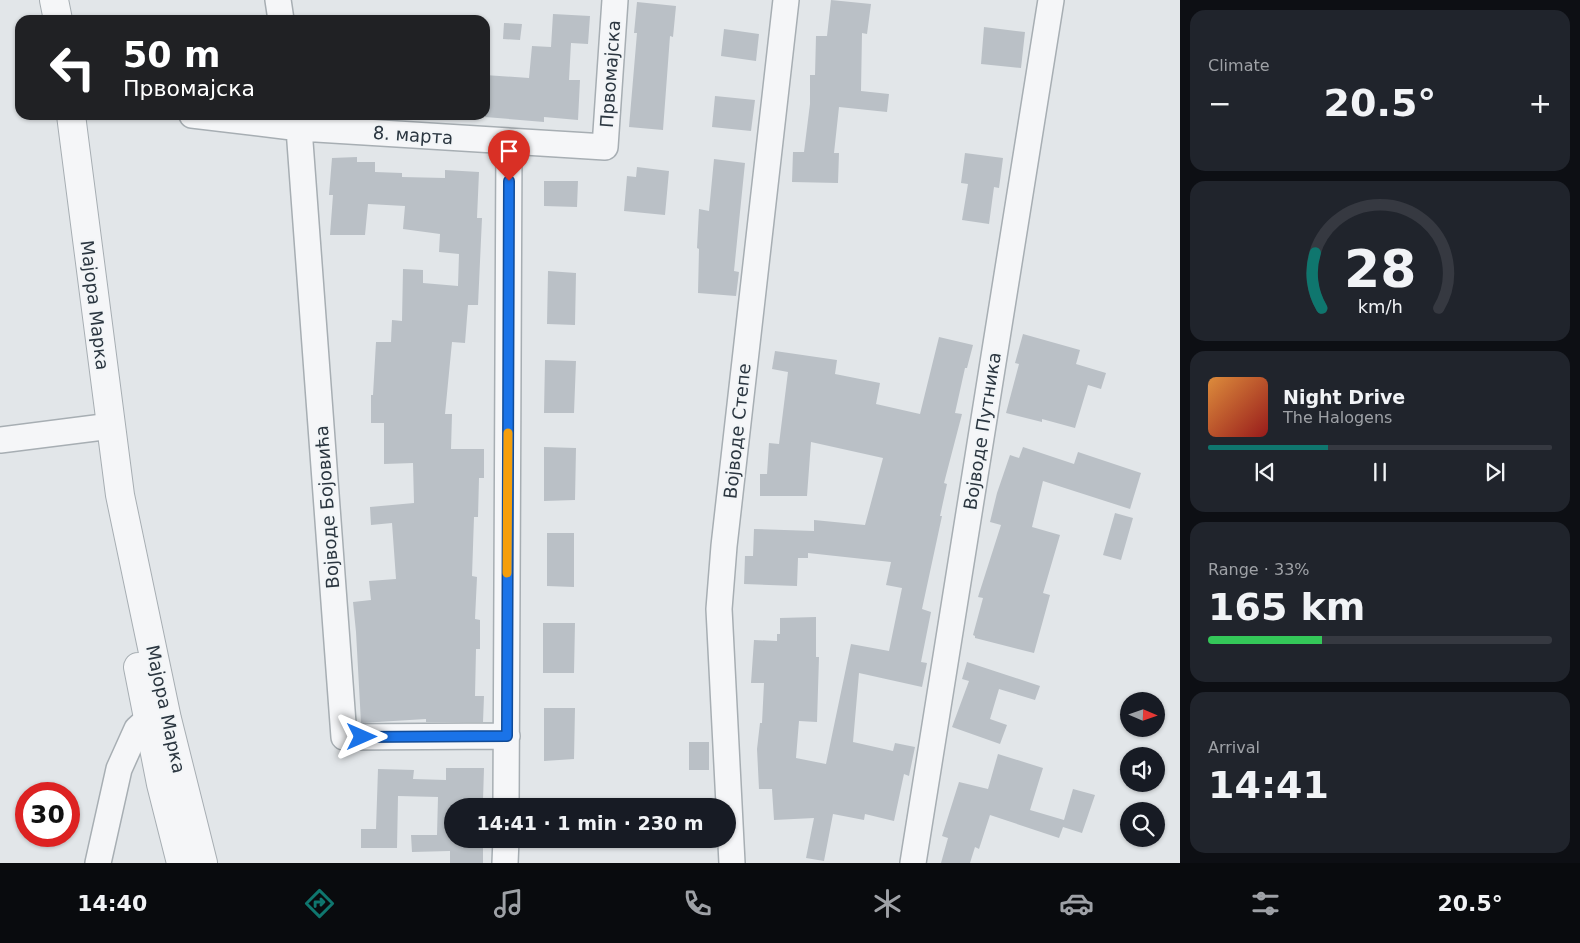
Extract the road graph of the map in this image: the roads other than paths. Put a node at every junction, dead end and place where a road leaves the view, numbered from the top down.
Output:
1 (54, 0) edge
2 (278, 0) edge
3 (616, 0) edge
4 (786, 0) edge
5 (1051, 0) edge
6 (57, 15) edge
7 (280, 15) edge
8 (75, 120) edge
9 (281, 120) edge
10 (299, 121) edge
11 (509, 141) junction
12 (606, 147) joint
13 (111, 426) junction
14 (0, 440) edge
15 (120, 494) junction
16 (147, 720) junction
17 (507, 736) junction
18 (506, 798) edge
19 (506, 848) edge
20 (98, 863) edge
21 (181, 863) edge
22 (203, 863) edge
23 (505, 863) edge
24 (732, 863) edge
25 (913, 863) edge

1 - 6 street
2 - 7 street
3 - 12 street, Првомајска
4 - 24 street, Војводе Степе
5 - 25 street, Војводе Путника
8 - 13 street, Мајора Марка
9 - 10 street, 8. марта
10 - 11 street, 8. марта
10 - 17 street, Војводе Бојовића
11 - 12 street, 8. марта
11 - 17 street
13 - 14 street
13 - 15 street, Мајора Марка
15 - 16 street, Мајора Марка
15 - 22 street, Мајора Марка
16 - 20 street
16 - 21 street, Мајора Марка
17 - 18 street
19 - 23 street

